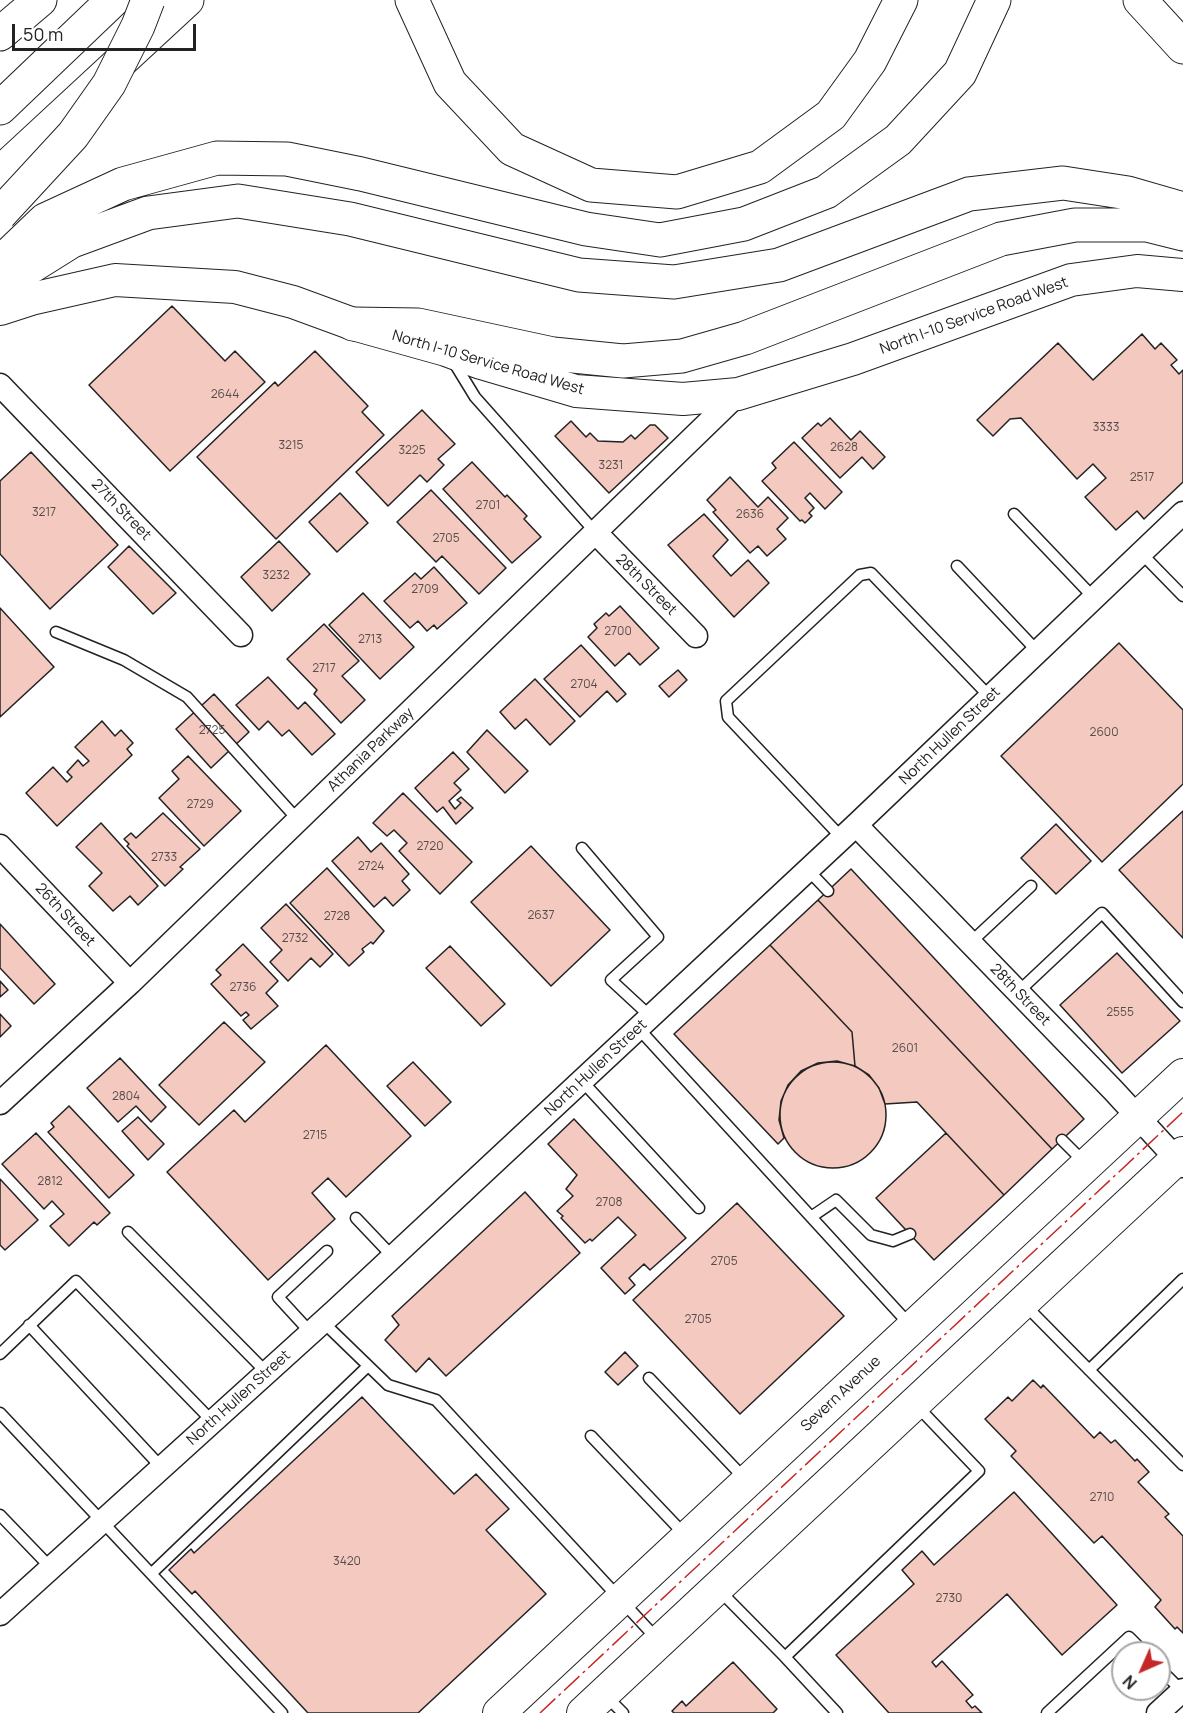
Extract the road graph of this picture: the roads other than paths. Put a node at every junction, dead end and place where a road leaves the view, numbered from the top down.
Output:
1 (40, 0) edge
2 (113, 0) edge
3 (148, 0) edge
4 (187, 0) edge
5 (412, 0) edge
6 (901, 0) edge
7 (994, 0) edge
8 (1140, 0) edge
9 (0, 34) edge
10 (1183, 48) edge
11 (0, 108) edge
12 (0, 173) edge
13 (1183, 209) edge
14 (0, 214) edge
15 (1183, 234) edge
16 (0, 262) edge
17 (1183, 275) edge
18 (0, 286) edge
19 (0, 309) edge
20 (353, 324) junction
21 (446, 350) junction
22 (0, 385) edge
23 (738, 394) junction
24 (1183, 513) edge
25 (1014, 514) dead end
26 (596, 533) junction
27 (1141, 553) junction
28 (957, 566) dead end
29 (1181, 595) edge
30 (1094, 598) junction
31 (56, 632) dead end
32 (241, 635) dead end
33 (696, 636) dead end
34 (1038, 651) junction
35 (990, 697) junction
36 (298, 820) junction
37 (849, 832) junction
38 (0, 846) edge
39 (582, 848) dead end
40 (808, 870) junction
41 (1031, 886) dead end
42 (828, 891) dead end
43 (970, 943) junction
44 (130, 983) junction
45 (1018, 992) junction
46 (1183, 1002) edge
47 (645, 1023) junction
48 (1183, 1075) edge
49 (582, 1081) junction
50 (0, 1103) edge
51 (1138, 1116) junction
52 (1062, 1140) dead end
53 (1181, 1159) edge
54 (1086, 1165) junction
55 (699, 1208) dead end
56 (811, 1217) junction
57 (356, 1218) dead end
58 (128, 1232) dead end
59 (910, 1234) dead end
60 (327, 1251) dead end
61 (393, 1257) junction
62 (1183, 1279) edge
63 (1023, 1302) junction
64 (29, 1325) junction
65 (912, 1327) junction
66 (317, 1328) junction
67 (0, 1354) edge
68 (368, 1366) junction
69 (1089, 1370) junction
70 (267, 1373) junction
71 (649, 1378) dead end
72 (915, 1403) junction
73 (0, 1413) edge
74 (213, 1422) junction
75 (591, 1436) dead end
76 (1183, 1465) edge
77 (162, 1468) junction
78 (747, 1481) junction
79 (0, 1515) edge
80 (102, 1522) junction
81 (687, 1537) junction
82 (51, 1568) junction
83 (152, 1573) junction
84 (717, 1588) junction
85 (620, 1600) junction
86 (0, 1614) edge
87 (660, 1641) junction
88 (1111, 1654) edge
89 (784, 1657) junction
90 (1171, 1679) edge
91 (1182, 1690) edge
92 (603, 1706) edge
93 (279, 1712) edge
94 (499, 1713) edge
95 (837, 1713) edge
96 (1047, 1713) edge
97 (1158, 1713) edge

1 - 9 highway
2 - 11 highway
3 - 14 highway, bridge
4 - 12 highway
5 - 6 highway
7 - 16 highway
8 - 10 highway
13 - 18 highway
15 - 20 highway
17 - 23 street, North I-10 Service Road West
19 - 20 street, North I-10 Service Road West
20 - 21 street, North I-10 Service Road West
21 - 23 street, North I-10 Service Road West
21 - 26 lane
22 - 32 street, 27th Street
23 - 26 street, Athania Parkway
24 - 27 street, North Hullen Street
25 - 30 lane
26 - 33 street, 28th Street
26 - 36 street, Athania Parkway
27 - 29 lane
27 - 30 street, North Hullen Street
28 - 34 lane
30 - 34 street, North Hullen Street
31 - 36 lane
34 - 35 street, North Hullen Street
35 - 37 street, North Hullen Street
35 - 37 lane
36 - 44 street, Athania Parkway
37 - 40 street, North Hullen Street
37 - 43 street, 28th Street
38 - 44 street, 26th Street
39 - 47 lane
40 - 42 lane
40 - 47 street, North Hullen Street
41 - 43 lane
43 - 45 street, 28th Street
44 - 50 street, Athania Parkway
45 - 46 lane
45 - 51 street, 28th Street
47 - 49 street, North Hullen Street
47 - 56 lane
48 - 51 street, Severn Avenue
49 - 55 lane
49 - 61 street, North Hullen Street
51 - 53 street, 28th Street
51 - 54 street, Severn Avenue
52 - 54 lane
53 - 63 street
54 - 65 street, Severn Avenue
56 - 59 lane
56 - 65 lane
57 - 61 lane
58 - 70 lane
60 - 66 lane
61 - 66 street, North Hullen Street
62 - 69 lane
63 - 69 lane
63 - 72 street
64 - 67 lane
64 - 74 lane
64 - 77 lane
65 - 78 street, Severn Avenue
66 - 68 lane
66 - 70 street, North Hullen Street
68 - 83 lane
68 - 85 lane
69 - 76 lane
70 - 74 street, North Hullen Street
71 - 78 lane
72 - 84 street
72 - 89 lane
73 - 80 lane
74 - 77 street, North Hullen Street
75 - 81 lane
77 - 80 street, North Hullen Street
78 - 81 street, Severn Avenue
79 - 82 lane
80 - 82 street, North Hullen Street
80 - 83 lane
81 - 85 street, Severn Avenue
82 - 86 street, North Hullen Street
83 - 93 lane
84 - 87 street
84 - 89 lane
85 - 87 lane
85 - 94 street, Severn Avenue
87 - 92 street
88 - 96 lane
89 - 95 lane
90 - 91 lane
91 - 97 street

